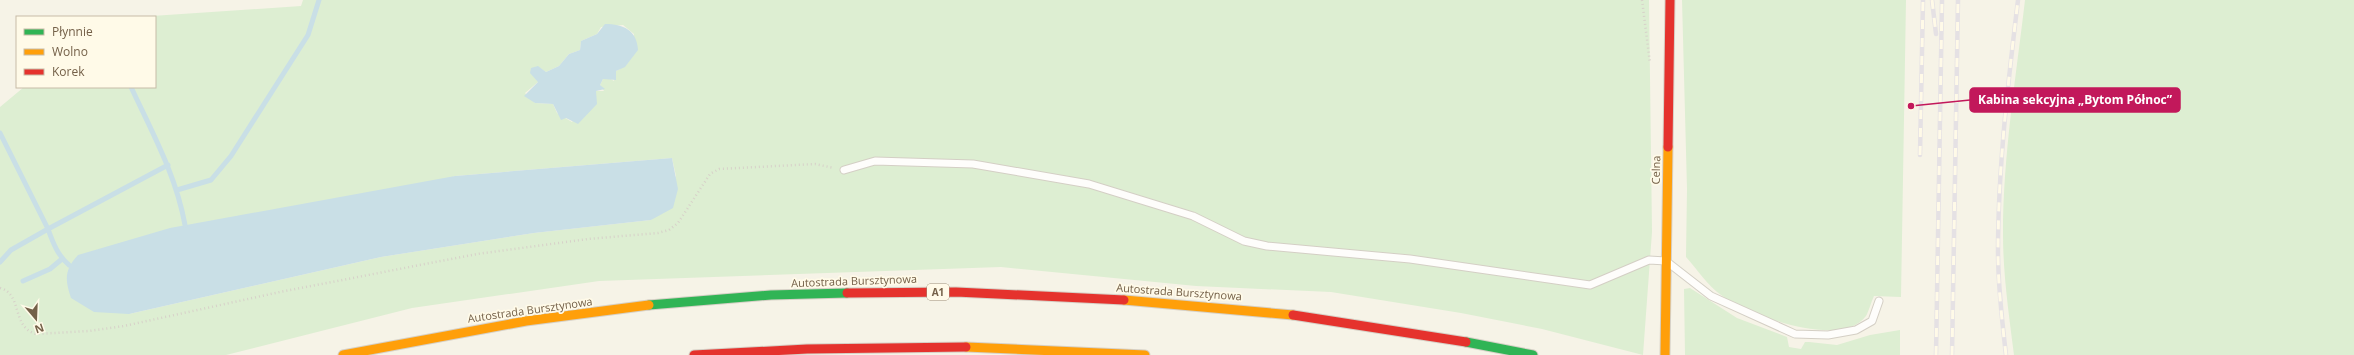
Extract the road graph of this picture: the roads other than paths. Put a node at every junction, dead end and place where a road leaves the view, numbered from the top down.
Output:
1 (1670, 0) edge
2 (844, 170) road end
3 (1666, 261) junction
4 (1879, 301) dead end
5 (343, 355) edge
6 (694, 355) edge
7 (1145, 355) edge
8 (1533, 355) edge
9 (1665, 355) edge

1 - 3 main road, Celna
2 - 3 lane
3 - 4 lane
3 - 9 main road, Celna
5 - 8 main road, Autostrada Bursztynowa / A1
6 - 7 main road

